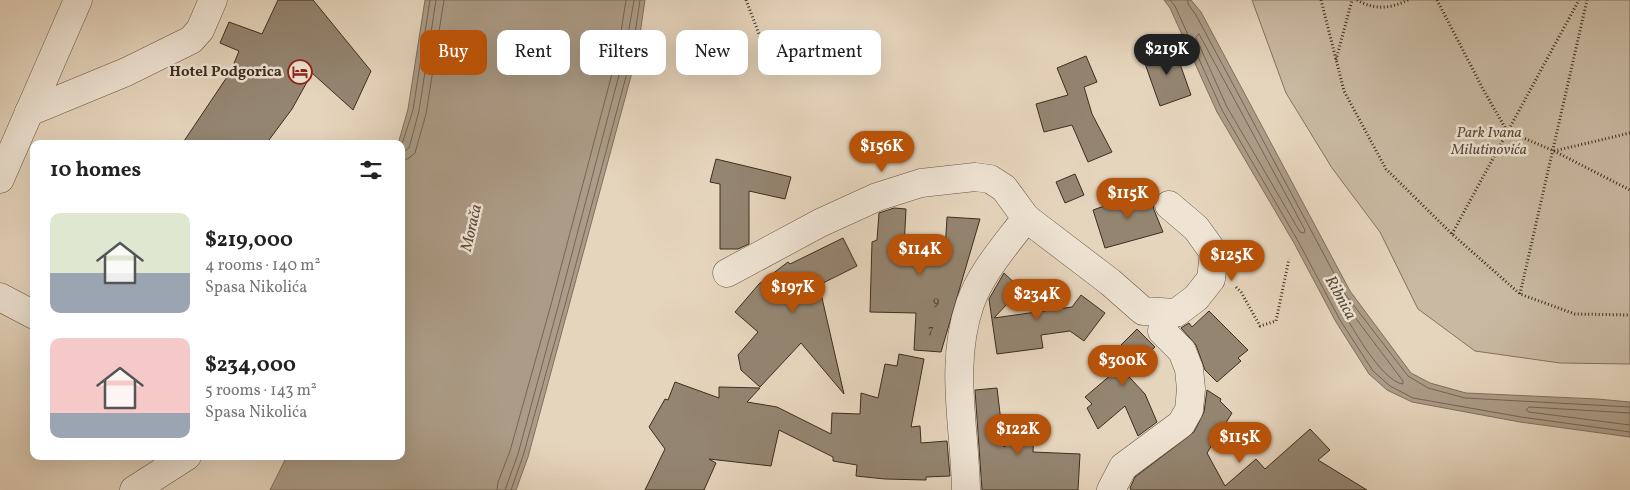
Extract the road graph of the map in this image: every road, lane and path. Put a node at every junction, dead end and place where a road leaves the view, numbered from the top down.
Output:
1 (78, 0) edge
2 (213, 0) edge
3 (746, 0) edge
4 (1321, 0) edge
5 (1352, 0) edge
6 (1356, 0) edge
7 (1408, 0) edge
8 (1437, 0) edge
9 (1579, 0) edge
10 (1587, 0) edge
11 (1336, 60) junction
12 (779, 76) dead end
13 (30, 112) junction
14 (1507, 131) junction
15 (1630, 133) edge
16 (1554, 151) junction
17 (0, 179) edge
18 (1630, 190) edge
19 (1169, 205) dead end
20 (1026, 218) junction
21 (1452, 234) junction
22 (1289, 259) dead end
23 (1212, 267) junction
24 (727, 273) dead end
25 (1520, 294) junction
26 (0, 297) edge
27 (30, 313) edge
28 (1630, 314) edge
29 (1162, 331) dead end
30 (181, 460) edge
31 (134, 490) edge
32 (966, 490) edge
33 (1111, 490) edge

1 - 13 street
2 - 13 street
3 - 12 path
4 - 11 path
5 - 11 path
6 - 7 path
8 - 14 path
9 - 14 path
10 - 16 path
11 - 21 path
13 - 17 street
14 - 16 path
14 - 21 path
15 - 16 path
16 - 18 path
16 - 25 path
19 - 23 street
20 - 23 street
20 - 24 street
20 - 32 street
21 - 25 path
22 - 23 path
25 - 28 path
26 - 27 street
29 - 33 street
30 - 31 street

